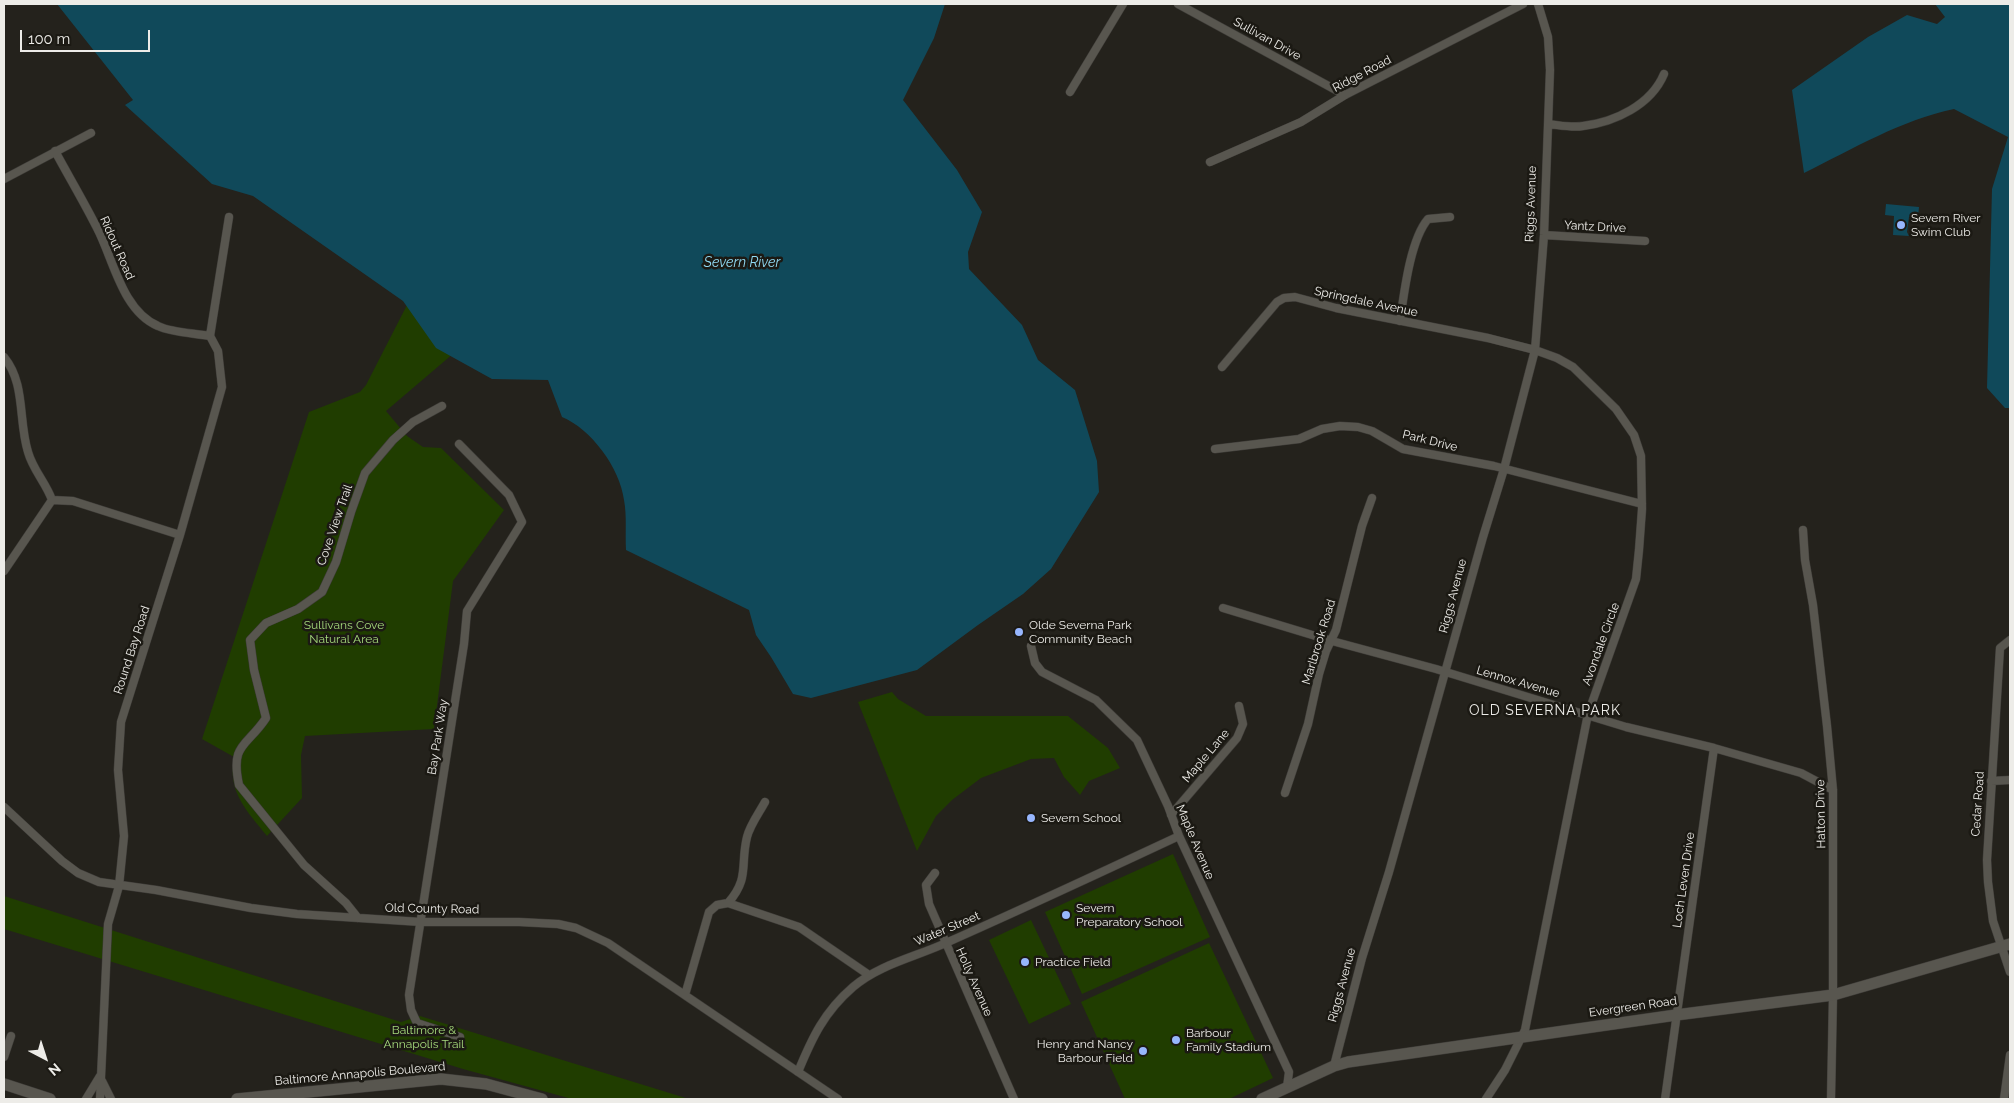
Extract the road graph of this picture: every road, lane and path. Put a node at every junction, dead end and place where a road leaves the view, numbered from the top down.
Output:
1 (1123, 4) edge
2 (1178, 4) edge
3 (1523, 4) edge
4 (1538, 4) edge
5 (1664, 74) dead end
6 (1070, 92) dead end
7 (1345, 94) junction
8 (1548, 124) junction
9 (92, 133) dead end
10 (55, 151) junction
11 (1210, 162) dead end
12 (4, 180) edge
13 (230, 217) dead end
14 (1450, 217) dead end
15 (1544, 235) junction
16 (1645, 241) dead end
17 (1400, 321) junction
18 (210, 336) junction
19 (1535, 350) junction
20 (4, 356) edge
21 (1222, 367) dead end
22 (442, 406) dead end
23 (459, 444) dead end
24 (1215, 449) dead end
25 (1504, 469) junction
26 (1372, 498) dead end
27 (52, 500) junction
28 (1642, 504) junction
29 (1803, 530) dead end
30 (180, 536) junction
31 (4, 571) edge
32 (1223, 608) dead end
33 (1332, 640) junction
34 (2010, 640) edge
35 (1031, 646) dead end
36 (1446, 672) junction
37 (1239, 706) dead end
38 (1588, 714) junction
39 (1714, 748) junction
40 (2010, 780) edge
41 (1991, 781) junction
42 (1832, 790) junction
43 (1285, 793) dead end
44 (765, 802) dead end
45 (4, 807) edge
46 (1171, 815) junction
47 (1179, 836) junction
48 (935, 873) dead end
49 (119, 886) junction
50 (728, 903) junction
51 (358, 918) junction
52 (421, 922) junction
53 (945, 944) junction
54 (2006, 945) edge
55 (2010, 972) edge
56 (869, 975) junction
57 (685, 995) junction
58 (1833, 995) junction
59 (1676, 1015) junction
60 (11, 1036) dead end
61 (460, 1037) dead end
62 (1521, 1037) junction
63 (2010, 1055) edge
64 (4, 1057) edge
65 (1334, 1066) junction
66 (2009, 1069) edge
67 (798, 1072) junction
68 (101, 1077) junction
69 (4, 1084) edge
70 (1287, 1087) junction
71 (50, 1099) edge
72 (86, 1099) edge
73 (100, 1099) edge
74 (110, 1099) edge
75 (237, 1099) edge
76 (542, 1099) edge
77 (838, 1099) edge
78 (1014, 1099) edge
79 (1262, 1099) edge
80 (1281, 1099) edge
81 (1486, 1099) edge
82 (1665, 1099) edge
83 (1831, 1099) edge
84 (2004, 1099) edge

1 - 6 street
2 - 7 street, Sullivan Drive
3 - 7 street, Ridge Road
4 - 8 street, Riggs Avenue
5 - 8 street
7 - 11 street, Ridge Road
8 - 15 street, Riggs Avenue
9 - 10 street
10 - 12 street
10 - 18 street, Ridout Road
13 - 18 street
14 - 17 street
15 - 16 street, Yantz Drive
15 - 19 street, Riggs Avenue
17 - 19 street, Springdale Avenue
17 - 21 street, Springdale Avenue
18 - 30 street, Round Bay Road
19 - 25 street, Riggs Avenue
19 - 28 street, Avondale Circle
20 - 27 street
22 - 51 street, Cove View Trail
23 - 52 street, Bay Park Way
24 - 25 street, Park Drive
25 - 28 street, Park Drive
25 - 36 street, Riggs Avenue
26 - 33 street, Marlbrook Road
27 - 30 street
27 - 31 street
28 - 38 street, Avondale Circle
29 - 42 street, Hatton Drive
30 - 49 street, Round Bay Road
32 - 33 street, Lennox Avenue
33 - 36 street, Lennox Avenue
33 - 43 street, Marlbrook Road
34 - 41 street, Cedar Road
35 - 46 street, Maple Avenue
36 - 38 street, Lennox Avenue
36 - 65 street, Riggs Avenue
37 - 46 street, Maple Lane
38 - 39 street, Lennox Avenue
38 - 62 street, Avondale Circle
39 - 42 street, Lennox Avenue
39 - 59 street, Loch Leven Drive
40 - 41 street
41 - 54 street, Cedar Road
42 - 58 street, Hatton Drive
44 - 50 street
45 - 49 street, Old County Road
46 - 47 street, Maple Avenue
47 - 53 street, Water Street
47 - 70 street, Maple Avenue
48 - 53 street, Holly Avenue
49 - 51 street, Old County Road
49 - 68 street, Round Bay Road
50 - 56 street
50 - 57 street
51 - 52 street, Old County Road
52 - 57 street, Old County Road
52 - 61 street, Bay Park Way
53 - 56 street, Water Street
53 - 78 street, Holly Avenue
54 - 55 street, Cedar Road
54 - 58 street, Evergreen Road
56 - 67 street, Water Street
57 - 67 street, Old County Road
58 - 59 street, Evergreen Road
58 - 83 street, Hatton Drive
59 - 62 street, Evergreen Road
59 - 82 street, Loch Leven Drive
60 - 64 street
62 - 65 street, Evergreen Road
62 - 81 street, Avondale Circle
63 - 66 street
65 - 70 street, Evergreen Road
66 - 84 street
67 - 77 street, Old County Road
68 - 72 street
68 - 73 street, Round Bay Road
68 - 74 street
69 - 71 street
70 - 79 street, Evergreen Road
70 - 80 street
75 - 76 street, Baltimore Annapolis Boulevard

